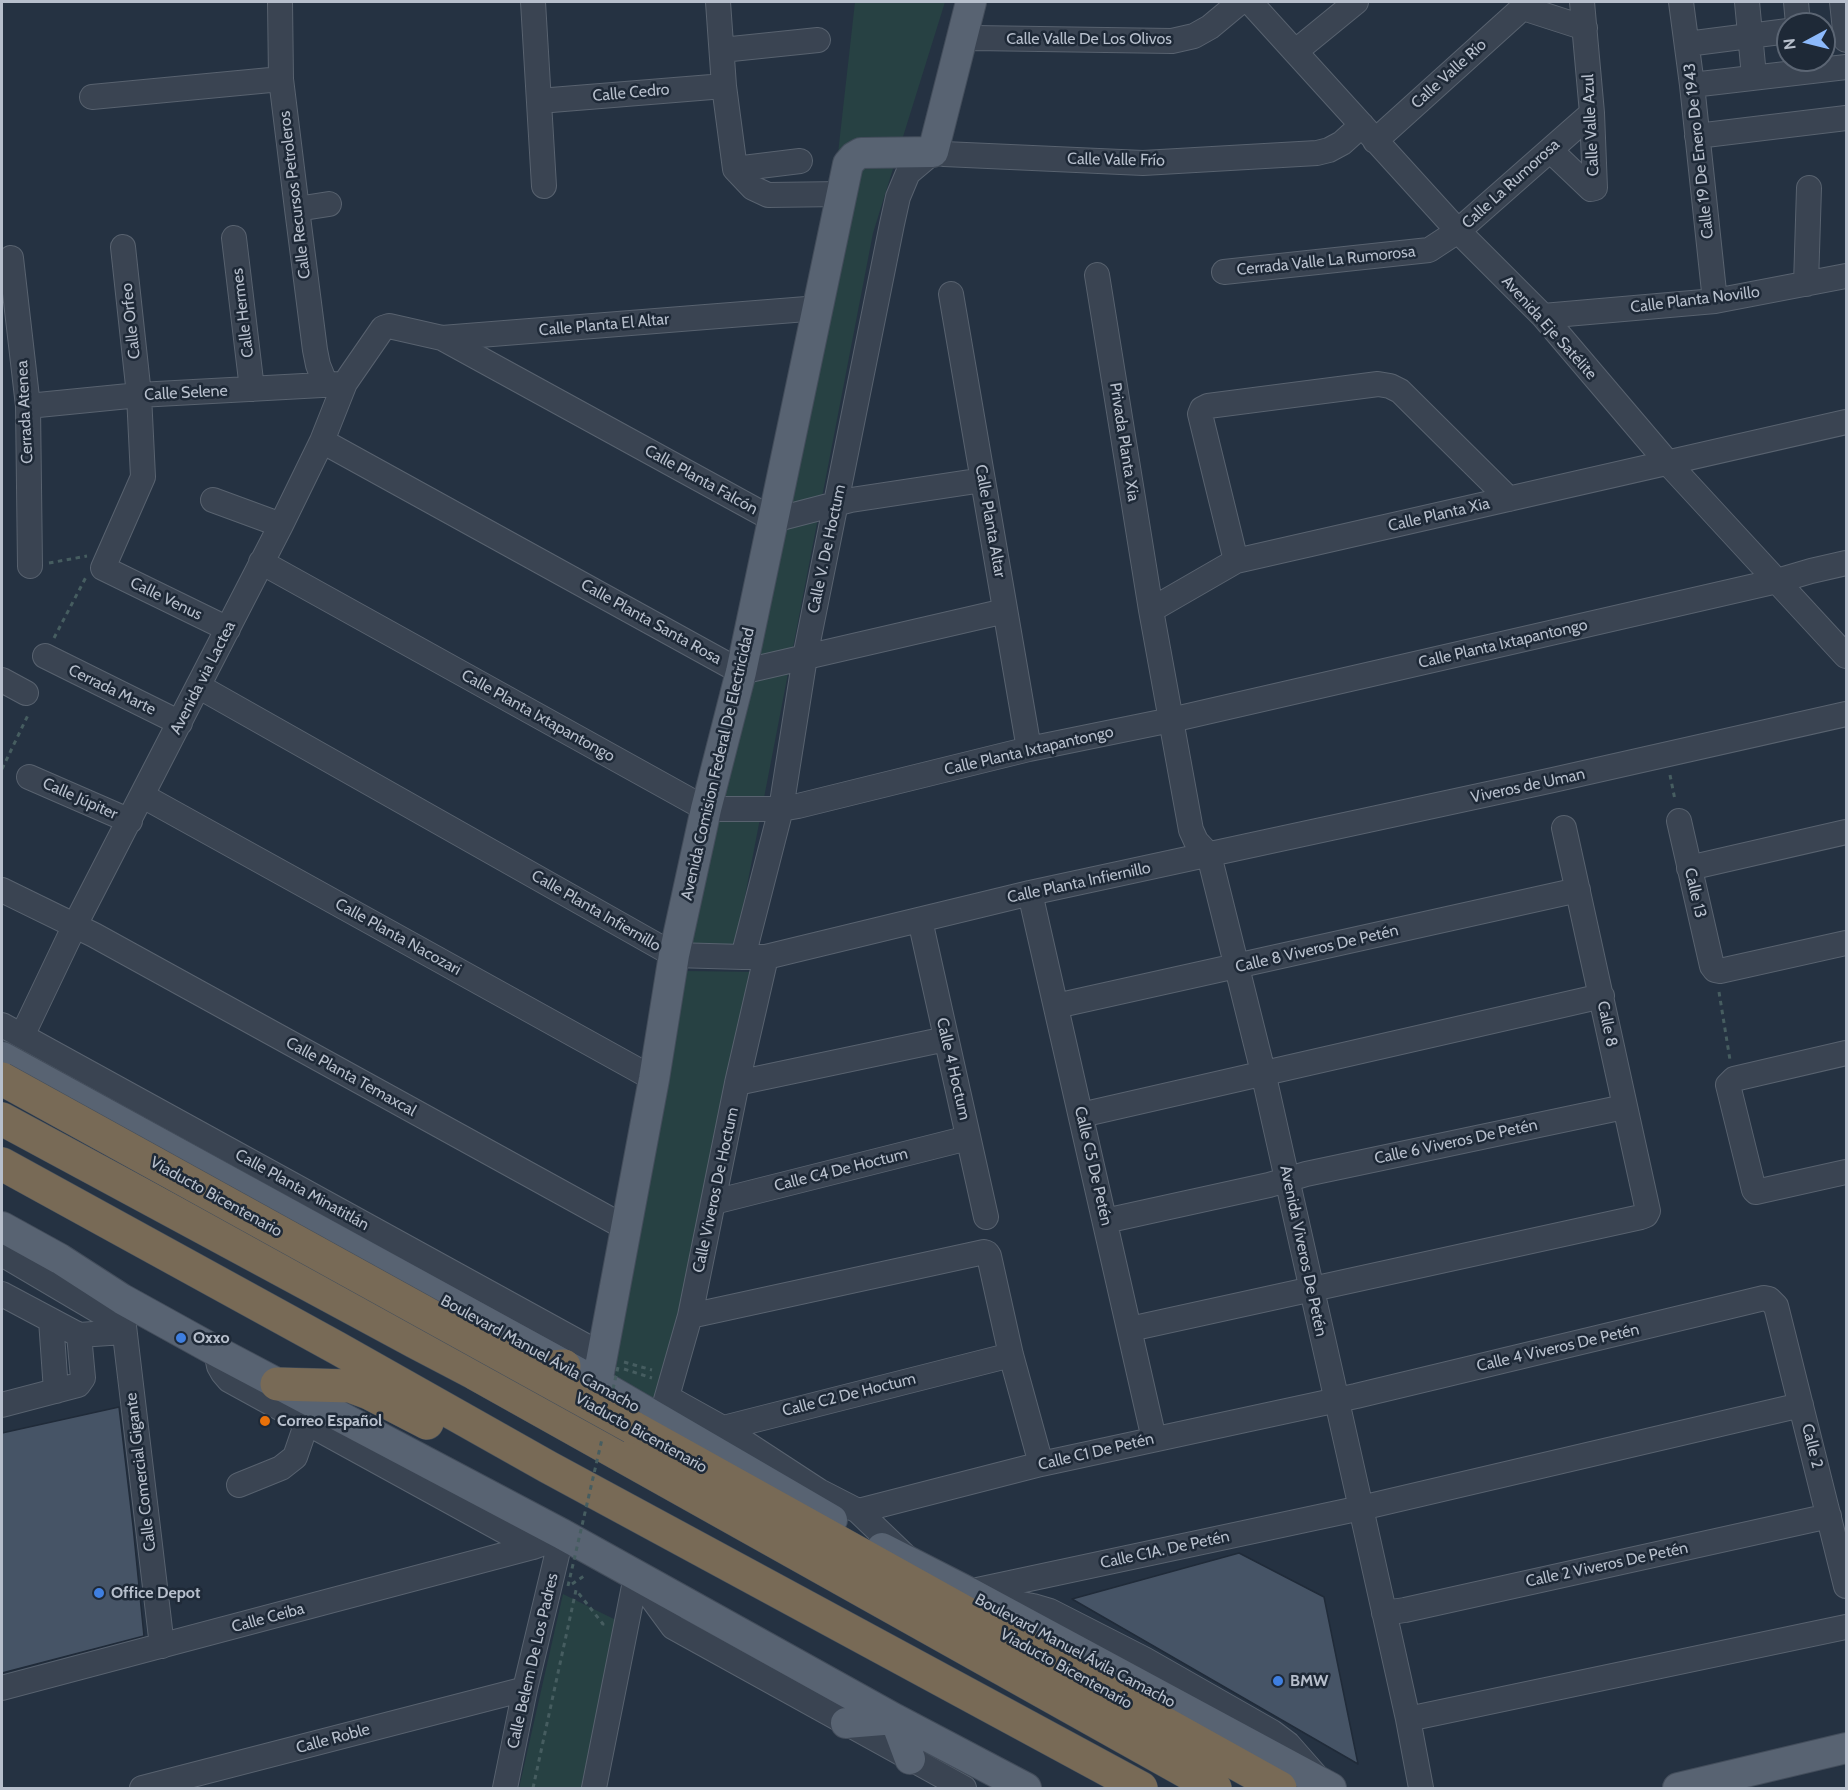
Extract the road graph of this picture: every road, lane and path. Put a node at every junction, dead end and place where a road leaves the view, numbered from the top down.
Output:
1 (280, 2) edge
2 (533, 2) edge
3 (718, 2) edge
4 (971, 2) edge
5 (1240, 2) edge
6 (1250, 2) edge
7 (1356, 2) edge
8 (1582, 2) edge
9 (1681, 2) edge
10 (1747, 2) edge
11 (1526, 5) edge
12 (1585, 28) junction
13 (1776, 33) edge
14 (1751, 36) junction
15 (818, 40) dead end
16 (963, 40) junction
17 (1687, 44) junction
18 (722, 50) junction
19 (1296, 51) junction
20 (1776, 72) edge
21 (1754, 76) junction
22 (281, 79) junction
23 (1692, 85) junction
24 (724, 86) junction
25 (92, 97) dead end
26 (539, 101) junction
27 (1592, 113) junction
28 (1846, 118) edge
29 (1369, 133) junction
30 (1697, 136) junction
31 (1550, 150) junction
32 (933, 152) junction
33 (861, 153) joint
34 (800, 161) dead end
35 (735, 169) junction
36 (544, 186) dead end
37 (1809, 188) dead end
38 (842, 194) junction
39 (329, 204) dead end
40 (297, 209) junction
41 (1458, 231) junction
42 (234, 238) dead end
43 (123, 247) dead end
44 (11, 258) dead end
45 (1224, 272) dead end
46 (1097, 275) dead end
47 (1846, 276) edge
48 (1806, 284) junction
49 (951, 294) dead end
50 (1715, 301) junction
51 (819, 308) junction
52 (1543, 316) junction
53 (389, 326) joint
54 (442, 338) junction
55 (336, 384) junction
56 (252, 389) junction
57 (139, 395) junction
58 (28, 406) junction
59 (1846, 422) edge
60 (322, 441) junction
61 (1668, 463) junction
62 (983, 480) junction
63 (213, 500) dead end
64 (1509, 500) junction
65 (836, 505) junction
66 (774, 520) junction
67 (281, 525) junction
68 (1236, 561) junction
69 (261, 562) junction
70 (1846, 563) edge
71 (30, 566) joint
72 (96, 566) junction
73 (1777, 581) junction
74 (1005, 610) junction
75 (1151, 610) junction
76 (228, 629) junction
77 (45, 656) joint
78 (1846, 656) edge
79 (805, 657) junction
80 (741, 672) junction
81 (2, 680) edge
82 (198, 686) junction
83 (26, 693) joint
84 (1846, 714) edge
85 (1171, 720) junction
86 (180, 723) junction
87 (1029, 749) junction
88 (1666, 755) junction
89 (2, 769) edge
90 (29, 777) dead end
91 (143, 796) junction
92 (706, 809) junction
93 (780, 809) junction
94 (1679, 821) joint
95 (130, 822) junction
96 (1564, 828) dead end
97 (1846, 832) edge
98 (1209, 855) junction
99 (1689, 868) junction
100 (2, 890) edge
101 (1578, 890) junction
102 (1030, 893) junction
103 (920, 920) junction
104 (75, 925) junction
105 (1846, 943) edge
106 (674, 955) junction
107 (754, 957) junction
108 (1237, 967) junction
109 (1714, 968) junction
110 (1602, 996) junction
111 (1056, 1006) junction
112 (8, 1039) edge
113 (946, 1039) junction
114 (1846, 1053) edge
115 (1263, 1072) junction
116 (654, 1078) junction
117 (2, 1079) edge
118 (1734, 1079) junction
119 (737, 1083) junction
120 (1624, 1107) junction
121 (1081, 1115) junction
122 (2, 1119) edge
123 (968, 1138) junction
124 (2, 1164) edge
125 (1846, 1172) edge
126 (1288, 1180) junction
127 (714, 1202) junction
128 (986, 1217) dead end
129 (1106, 1221) junction
130 (2, 1227) edge
131 (626, 1228) junction
132 (2, 1254) edge
133 (1311, 1289) junction
134 (3, 1295) edge
135 (1776, 1306) joint
136 (690, 1316) junction
137 (123, 1319) junction
138 (51, 1320) junction
139 (1130, 1329) junction
140 (79, 1335) junction
141 (216, 1351) junction
142 (1011, 1355) junction
143 (564, 1366) junction
144 (474, 1373) junction
145 (608, 1374) junction
146 (276, 1384) junction
147 (56, 1391) junction
148 (1337, 1400) junction
149 (2, 1405) edge
150 (1801, 1405) junction
151 (663, 1409) junction
152 (307, 1422) junction
153 (721, 1427) junction
154 (603, 1436) dead end
155 (688, 1437) junction
156 (1154, 1439) junction
157 (1041, 1464) junction
158 (548, 1467) junction
159 (238, 1485) dead end
160 (1362, 1508) junction
161 (858, 1511) junction
162 (1829, 1516) junction
163 (562, 1534) junction
164 (533, 1547) junction
165 (918, 1567) junction
166 (636, 1576) junction
167 (568, 1586) dead end
168 (1846, 1586) edge
169 (971, 1594) junction
170 (1384, 1612) junction
171 (603, 1624) dead end
172 (1846, 1627) edge
173 (162, 1646) junction
174 (2, 1688) edge
175 (525, 1689) junction
176 (895, 1719) junction
177 (1408, 1719) junction
178 (846, 1723) junction
179 (1846, 1748) edge
180 (910, 1759) junction
181 (970, 1780) edge
182 (1327, 1786) edge
183 (142, 1788) edge
184 (505, 1788) edge
185 (533, 1788) edge
186 (594, 1788) edge
187 (1026, 1788) edge
188 (1142, 1788) edge
189 (1215, 1788) edge
190 (1280, 1788) edge
191 (1421, 1788) edge
192 (1678, 1788) edge

1 - 22 street, Calle Recursos Petroleros
2 - 26 street
3 - 18 street
4 - 16 main road
5 - 16 street, Calle Valle De Los Olivos
6 - 19 street, Avenida Eje Satélite
7 - 19 street
8 - 12 street, Calle Valle Azul
9 - 17 street, Calle 19 De Enero De 1943
10 - 14 street
11 - 12 street, Calle Valle Río
11 - 29 street, Calle Valle Río
12 - 27 street, Calle Valle Azul
13 - 14 street
14 - 17 street
14 - 21 street
15 - 18 street
16 - 32 main road
17 - 23 street, Calle 19 De Enero De 1943
18 - 24 street
19 - 29 street, Avenida Eje Satélite
20 - 21 street
21 - 23 street
22 - 25 street
22 - 40 street, Calle Recursos Petroleros
23 - 30 street, Calle 19 De Enero De 1943
24 - 26 street, Calle Cedro
24 - 35 street
26 - 36 street
27 - 31 street, Calle La Rumorosa
27 - 31 street, Calle Valle Azul
28 - 30 street
29 - 32 street, Calle Valle Frío
29 - 41 street, Avenida Eje Satélite
30 - 50 street, Calle 19 De Enero De 1943
31 - 41 street, Calle La Rumorosa
32 - 33 main road, Calle Valle Frío
32 - 65 street, Calle V. De Hoctum
33 - 38 main road, Avenida Comision Federal De Electricidad
34 - 35 street
35 - 38 street
37 - 48 street
38 - 51 main road, Avenida Comision Federal De Electricidad
39 - 40 street
40 - 55 street, Calle Recursos Petroleros
41 - 45 street, Cerrada Valle La Rumorosa
41 - 52 street, Avenida Eje Satélite
42 - 56 street, Calle Hermes
43 - 57 street, Calle Orfeo
44 - 58 street, Cerrada Atenea
46 - 75 street, Privada Planta Xia
47 - 48 street, Calle Planta Novillo
48 - 50 street, Calle Planta Novillo
49 - 62 street, Calle Planta Altar
50 - 52 street, Calle Planta Novillo
51 - 54 street, Calle Planta El Altar
51 - 66 main road, Avenida Comision Federal De Electricidad
52 - 61 street, Avenida Eje Satélite
53 - 54 street, Calle Planta El Altar
53 - 55 street, Avenida via Lactea
54 - 66 street, Calle Planta Falcón
55 - 56 street, Calle Selene
55 - 60 street, Avenida via Lactea
56 - 57 street, Calle Selene
57 - 58 street, Calle Selene
57 - 72 street
58 - 71 street, Cerrada Atenea
59 - 61 street, Calle Planta Xia
60 - 67 street, Avenida via Lactea
60 - 80 street, Calle Planta Santa Rosa
61 - 64 street, Calle Planta Xia
61 - 73 street, Avenida Eje Satélite
62 - 65 street, Calle Planta Falcón
62 - 74 street, Calle Planta Altar
63 - 67 street
64 - 68 street, Calle Planta Xia
64 - 68 street
65 - 66 street, Calle Planta Falcón
65 - 79 street, Calle V. De Hoctum
66 - 80 main road, Avenida Comision Federal De Electricidad
67 - 69 street, Avenida via Lactea
68 - 75 street, Calle Planta Xia
69 - 76 street, Avenida via Lactea
69 - 92 street, Calle Planta Ixtapantongo
70 - 73 street, Calle Planta Ixtapantongo
71 - 72 path
72 - 76 street, Calle Venus
72 - 77 path
73 - 78 street, Avenida Eje Satélite
73 - 85 street, Calle Planta Ixtapantongo
74 - 79 street, Calle Planta Santa Rosa
74 - 87 street, Calle Planta Altar
75 - 85 street
76 - 82 street, Avenida via Lactea
77 - 86 street, Cerrada Marte
79 - 80 street, Calle Planta Santa Rosa
79 - 93 street, Calle V. De Hoctum
80 - 92 main road, Avenida Comision Federal De Electricidad
81 - 83 street
82 - 86 street, Avenida via Lactea
82 - 106 street, Calle Planta Infiernillo
83 - 89 path
84 - 88 street, Viveros de Uman
85 - 87 street, Calle Planta Ixtapantongo
85 - 98 street, Avenida Viveros De Petén
86 - 91 street, Avenida via Lactea
87 - 93 street, Calle Planta Ixtapantongo
88 - 94 path
88 - 98 street, Viveros de Uman
90 - 95 street, Calle Júpiter
91 - 95 street, Avenida via Lactea
91 - 116 street, Calle Planta Nacozari
92 - 93 street, Calle Planta Ixtapantongo
92 - 106 main road, Avenida Comision Federal De Electricidad
93 - 107 street, Calle V. De Hoctum
94 - 99 street, Calle 13
95 - 104 street, Avenida via Lactea
96 - 101 street, Calle 8
97 - 99 street
98 - 102 street, Calle Planta Infiernillo
98 - 108 street, Avenida Viveros De Petén
99 - 109 street, Calle 13
100 - 104 street, Calle Planta Temaxcal
101 - 108 street, Calle 8 Viveros De Petén
101 - 110 street, Calle 8
102 - 103 street, Calle Planta Infiernillo
102 - 111 street, Calle C5 De Petén
103 - 107 street, Calle Planta Infiernillo
103 - 113 street, Calle 4 Hoctum
104 - 112 street, Avenida via Lactea
104 - 131 street, Calle Planta Temaxcal
105 - 109 street
106 - 107 street, Calle Planta Infiernillo
106 - 116 main road, Avenida Comision Federal De Electricidad
107 - 119 street, Calle Viveros De Hoctum
108 - 111 street, Calle 8 Viveros De Petén
108 - 115 street, Avenida Viveros De Petén
109 - 118 path
110 - 115 street
110 - 120 street, Calle 8
111 - 121 street, Calle C5 De Petén
112 - 143 main road, Boulevard Manuel Ávila Camacho
112 - 145 street, Calle Planta Minatitlán
113 - 119 street
113 - 123 street, Calle 4 Hoctum
114 - 118 street
115 - 121 street
115 - 126 street, Avenida Viveros De Petén
116 - 131 main road, Avenida Comision Federal De Electricidad
117 - 190 highway, Viaducto Bicentenario, bridge
118 - 125 street
119 - 127 street, Calle Viveros De Hoctum
120 - 126 street, Calle 6 Viveros De Petén
120 - 133 street, Calle 8
121 - 129 street, Calle C5 De Petén
122 - 144 highway
123 - 127 street, Calle C4 De Hoctum
123 - 128 street, Calle 4 Hoctum
124 - 158 highway
126 - 129 street
126 - 133 street, Avenida Viveros De Petén
127 - 136 street, Calle Viveros De Hoctum
129 - 139 street, Calle C5 De Petén
130 - 137 main road
131 - 145 main road, Avenida Comision Federal De Electricidad
132 - 137 street
133 - 139 street
133 - 148 street, Avenida Viveros De Petén
134 - 138 street
135 - 148 street, Calle 4 Viveros De Petén
135 - 150 street, Calle 2
136 - 142 street
136 - 151 street, Calle Viveros De Hoctum
137 - 140 street
137 - 141 main road
137 - 173 street, Calle Comercial Gigante
138 - 140 street
138 - 147 street
139 - 156 street, Calle C5 De Petén
140 - 147 street
141 - 146 main road
141 - 152 street
142 - 153 street, Calle C2 De Hoctum
142 - 157 street
143 - 144 highway
143 - 145 main road, Boulevard Manuel Ávila Camacho
144 - 189 highway
145 - 145 path
145 - 151 main road, Boulevard Manuel Ávila Camacho
146 - 158 highway
146 - 163 main road
147 - 149 street
148 - 156 street, Calle C1 De Petén
148 - 160 street, Avenida Viveros De Petén
150 - 160 street
150 - 162 street, Calle 2
151 - 153 street
151 - 155 main road, Boulevard Manuel Ávila Camacho
152 - 159 street
152 - 164 street
153 - 155 street, Calle C2 De Hoctum
153 - 161 street
154 - 167 path, bridge
155 - 165 main road, Boulevard Manuel Ávila Camacho
156 - 157 street, Calle C1 De Petén
157 - 161 street, Calle C1 De Petén
158 - 188 highway
160 - 169 street, Calle C1A. De Petén
160 - 170 street, Avenida Viveros De Petén
161 - 165 street
162 - 168 street, Calle 2
162 - 170 street, Calle 2 Viveros De Petén
163 - 164 street, Calle Ceiba
163 - 166 main road
163 - 175 street, Calle Belem De Los Padres
164 - 173 street, Calle Ceiba
165 - 169 main road, Boulevard Manuel Ávila Camacho
166 - 176 main road
166 - 178 street
166 - 186 street
169 - 182 main road, Boulevard Manuel Ávila Camacho
170 - 177 street, Avenida Viveros De Petén
171 - 185 path
172 - 177 street
173 - 174 street, Calle Ceiba
175 - 183 street, Calle Roble
175 - 184 street, Calle Belem De Los Padres
176 - 178 main road
176 - 180 main road
176 - 181 main road
177 - 191 street, Avenida Viveros De Petén
178 - 180 street
179 - 192 main road
180 - 181 street
181 - 187 main road

